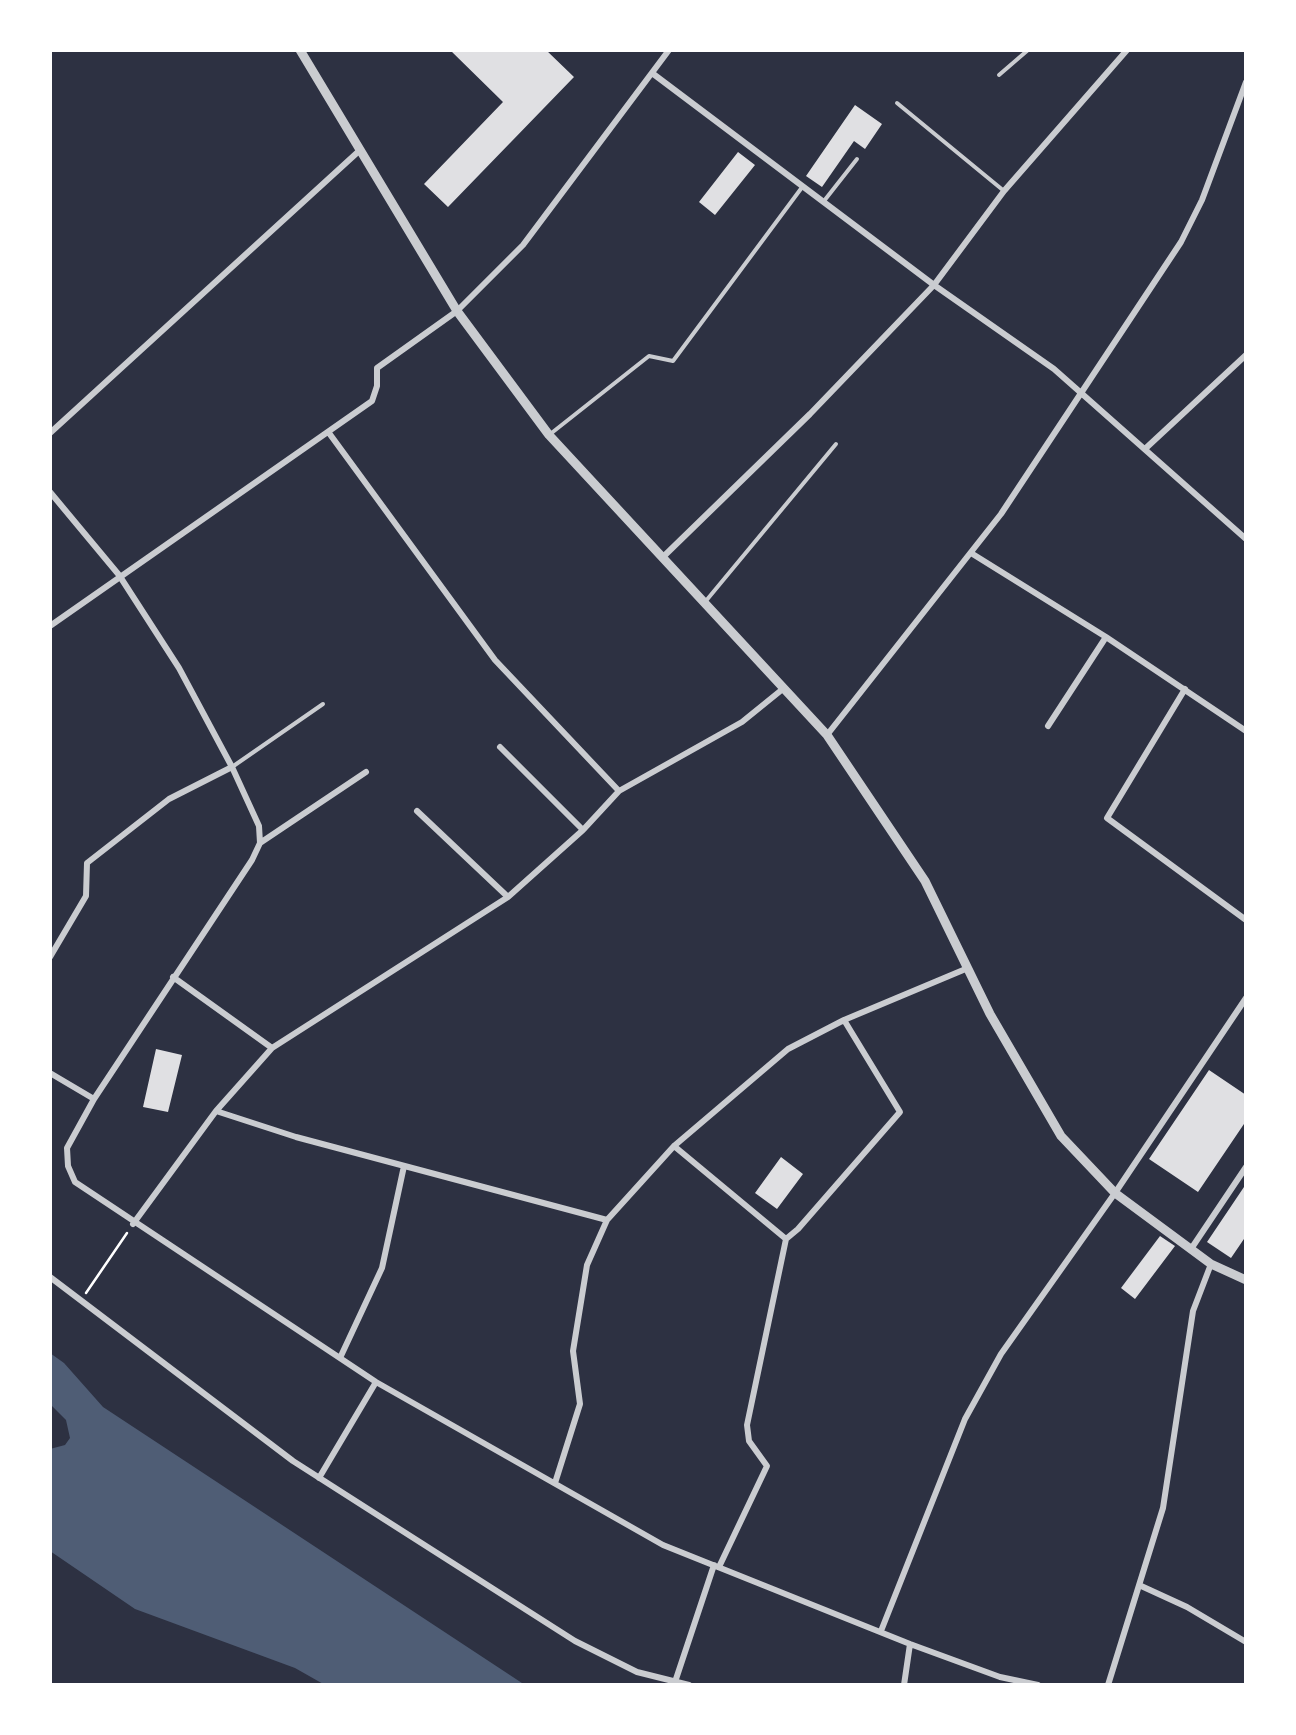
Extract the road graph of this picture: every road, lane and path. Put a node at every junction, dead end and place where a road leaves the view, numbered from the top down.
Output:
1 (300, 50) edge
2 (669, 50) edge
3 (1028, 50) edge
4 (1128, 50) edge
5 (652, 72) junction
6 (999, 74) dead end
7 (1246, 82) edge
8 (897, 103) dead end
9 (360, 151) junction
10 (856, 159) dead end
11 (804, 186) junction
12 (1004, 192) junction
13 (824, 201) junction
14 (934, 285) junction
15 (457, 311) junction
16 (1246, 356) edge
17 (1083, 393) junction
18 (50, 433) edge
19 (328, 433) junction
20 (549, 435) junction
21 (836, 444) dead end
22 (1146, 448) junction
23 (50, 492) edge
24 (1246, 539) edge
25 (971, 553) junction
26 (663, 557) junction
27 (119, 575) junction
28 (705, 602) junction
29 (50, 626) edge
30 (1106, 637) junction
31 (786, 686) junction
32 (1185, 689) junction
33 (323, 704) dead end
34 (1048, 726) dead end
35 (1246, 731) edge
36 (827, 734) junction
37 (500, 747) dead end
38 (232, 767) junction
39 (366, 772) dead end
40 (619, 791) junction
41 (417, 811) dead end
42 (583, 830) junction
43 (260, 843) junction
44 (508, 897) junction
45 (1246, 920) edge
46 (50, 957) edge
47 (968, 968) junction
48 (174, 977) junction
49 (1246, 998) edge
50 (844, 1020) junction
51 (272, 1048) junction
52 (50, 1073) edge
53 (94, 1098) junction
54 (216, 1112) junction
55 (674, 1146) junction
56 (404, 1166) junction
57 (1246, 1167) edge
58 (1116, 1193) junction
59 (607, 1220) junction
60 (134, 1224) junction
61 (786, 1239) junction
62 (1190, 1249) junction
63 (1210, 1264) junction
64 (50, 1277) edge
65 (1246, 1280) edge
66 (80, 1302) junction
67 (340, 1359) junction
68 (376, 1382) junction
69 (319, 1478) junction
70 (554, 1483) junction
71 (716, 1566) junction
72 (1139, 1585) junction
73 (881, 1631) junction
74 (1246, 1642) edge
75 (910, 1644) junction
76 (675, 1682) junction
77 (688, 1685) edge
78 (904, 1685) edge
79 (1038, 1685) edge
80 (1108, 1685) edge

1 - 9 street
2 - 5 street
3 - 6 lane
4 - 12 street
5 - 11 street
5 - 15 street
7 - 17 street
8 - 12 lane
9 - 15 street
9 - 18 street
10 - 13 lane
11 - 13 street
11 - 20 lane
12 - 14 street
13 - 14 street
14 - 17 street
14 - 26 street
15 - 19 street
15 - 20 street
16 - 22 street
17 - 22 street
17 - 25 street
19 - 27 street
19 - 40 street
20 - 26 street
21 - 28 lane
22 - 24 street
23 - 27 street
25 - 30 street
25 - 36 street
26 - 28 street
27 - 29 street
27 - 38 street
28 - 31 street
30 - 32 street
30 - 34 street
31 - 36 street
31 - 40 street
32 - 35 street
32 - 45 street
33 - 38 lane
36 - 47 street
37 - 42 street
38 - 43 street
38 - 46 street
39 - 43 street
40 - 42 street
41 - 44 street
42 - 44 street
43 - 48 street
44 - 51 street
47 - 50 street
47 - 58 street
48 - 51 street
48 - 53 street
49 - 58 street
50 - 55 street
50 - 61 street
51 - 54 street
52 - 53 street
53 - 60 street
54 - 56 street
54 - 60 street
55 - 59 street
55 - 61 street
56 - 59 street
56 - 67 street
57 - 62 street
58 - 62 street
58 - 73 street
59 - 70 street
60 - 66 path
60 - 67 street
61 - 71 street
62 - 63 street
63 - 65 street
63 - 72 street
64 - 66 street
66 - 69 street
67 - 68 street
68 - 69 street
68 - 70 street
69 - 76 street
70 - 71 street
71 - 73 street
71 - 76 street
72 - 74 street
72 - 80 street
73 - 75 street
75 - 78 street
75 - 79 street
76 - 77 street

